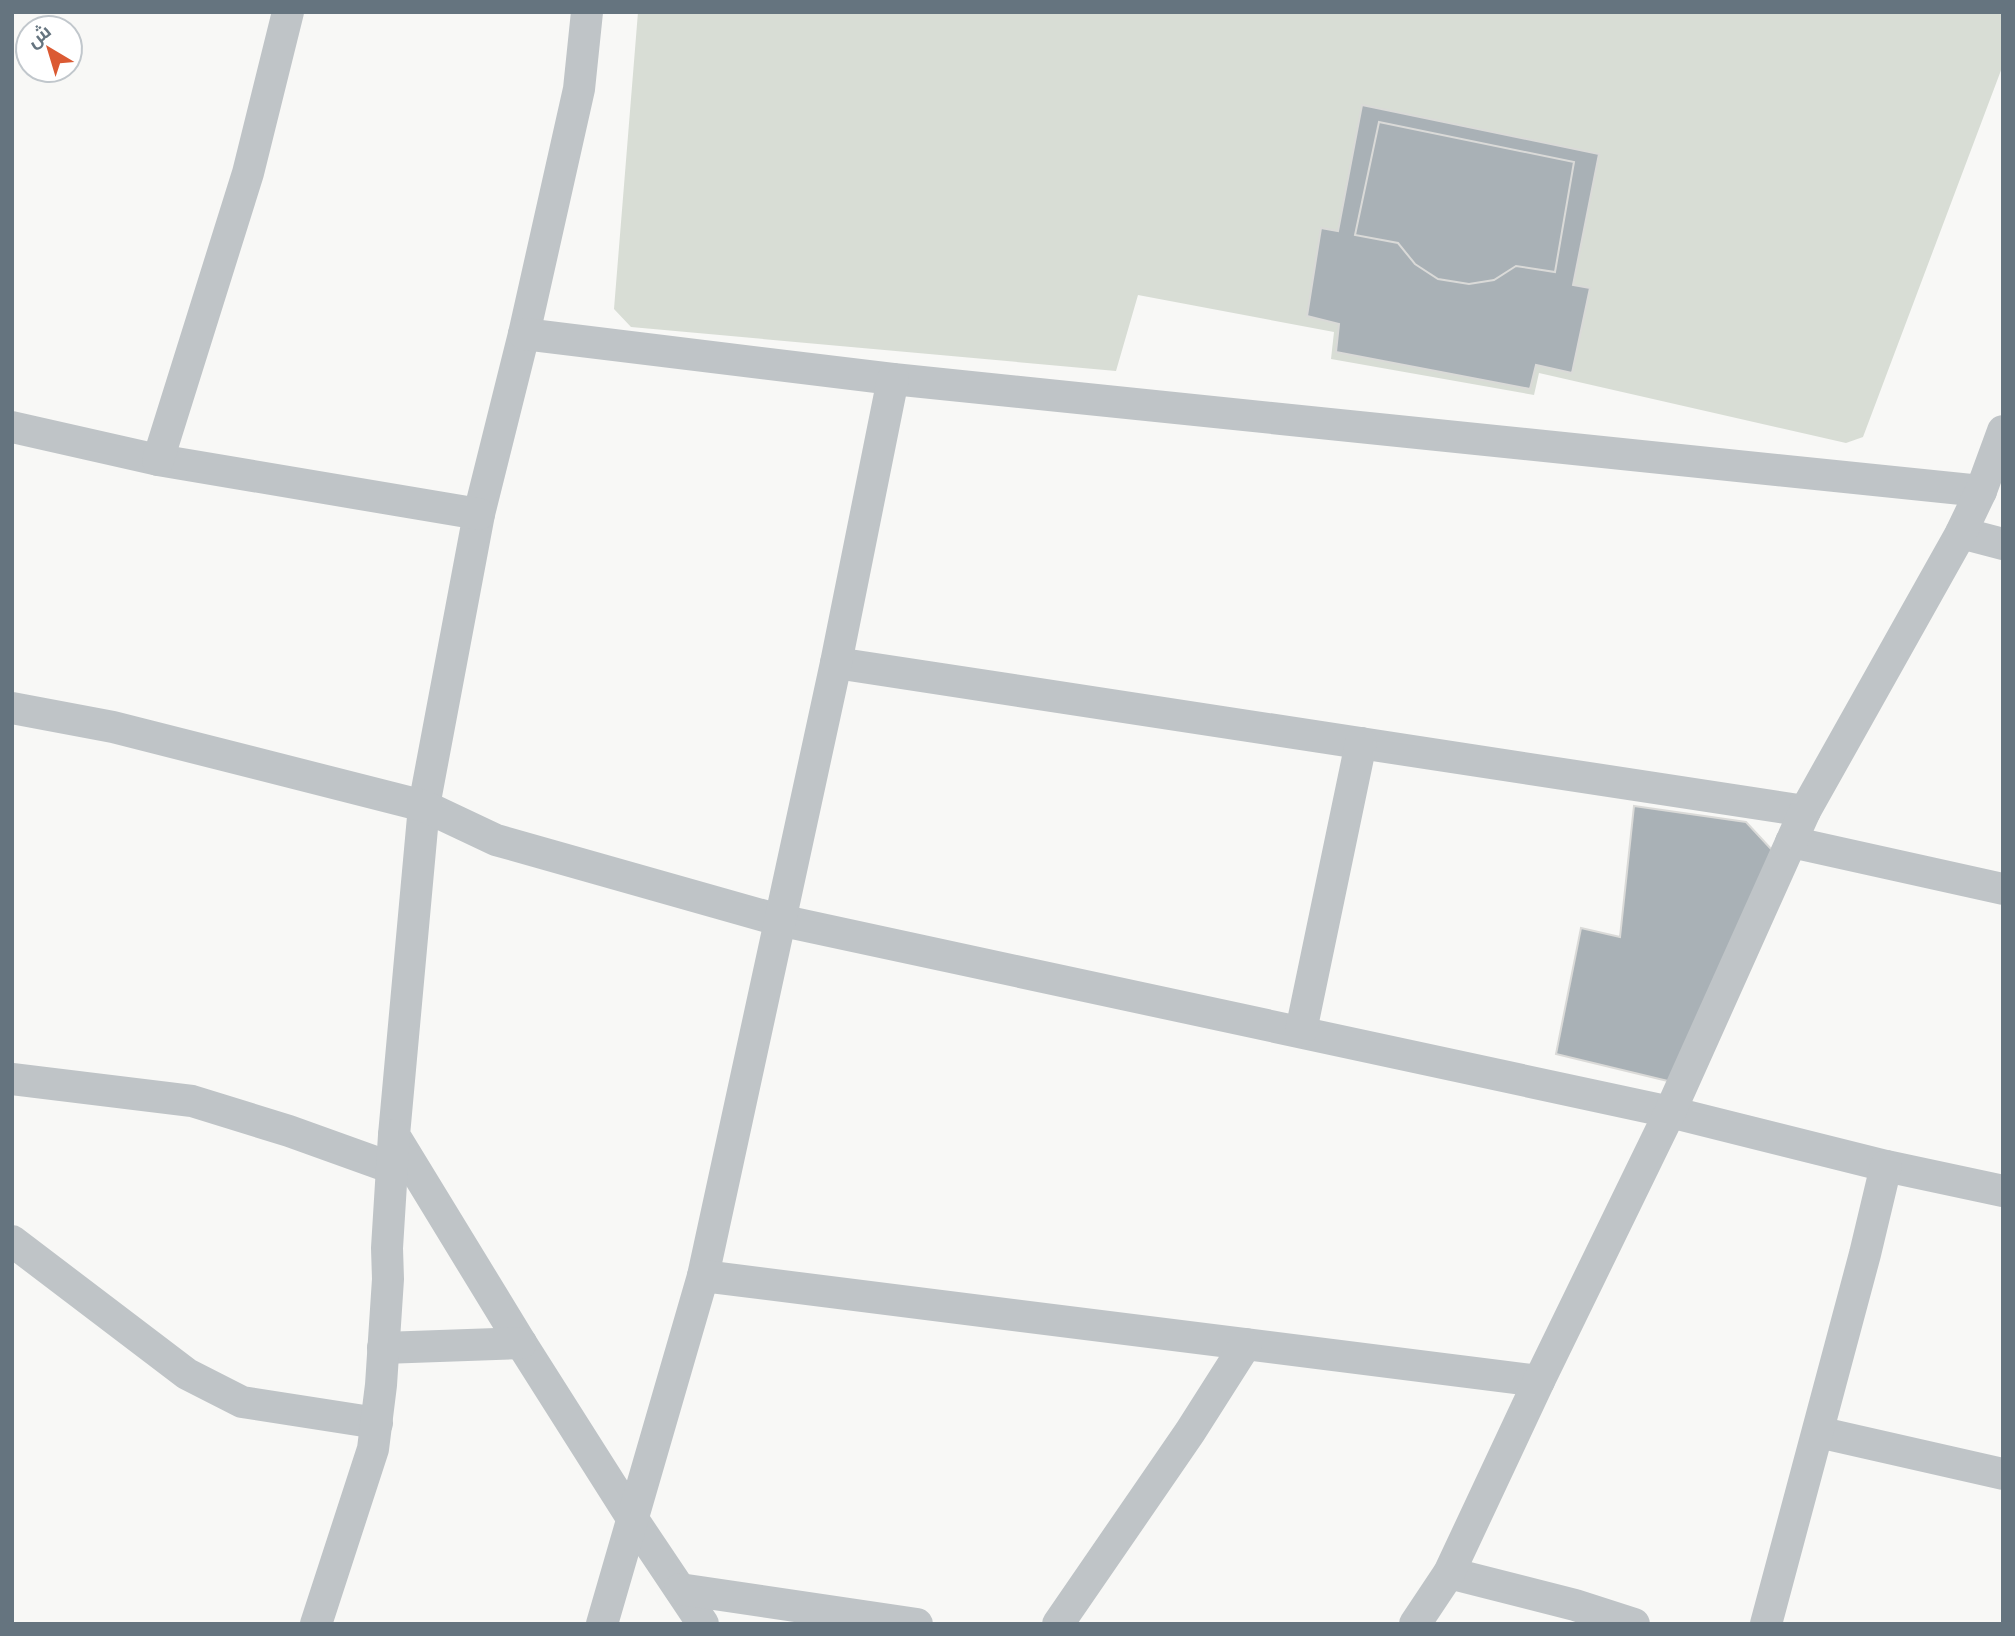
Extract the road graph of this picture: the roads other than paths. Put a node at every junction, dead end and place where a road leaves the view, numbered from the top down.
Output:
1 (288, 12) edge
2 (587, 12) edge
3 (524, 334) junction
4 (893, 379) junction
5 (12, 427) edge
6 (2003, 431) edge
7 (158, 460) junction
8 (1981, 491) junction
9 (479, 514) junction
10 (1961, 533) junction
11 (2003, 544) edge
12 (836, 663) junction
13 (12, 708) edge
14 (1361, 743) junction
15 (424, 806) junction
16 (1805, 811) junction
17 (1791, 842) junction
18 (2003, 889) edge
19 (779, 920) junction
20 (1301, 1031) junction
21 (12, 1079) edge
22 (1670, 1112) junction
23 (394, 1135) junction
24 (1886, 1166) junction
25 (392, 1168) junction
26 (2003, 1191) edge
27 (12, 1241) edge
28 (703, 1276) junction
29 (521, 1343) junction
30 (1246, 1344) junction
31 (383, 1348) junction
32 (1539, 1381) junction
33 (377, 1423) junction
34 (1818, 1433) junction
35 (2003, 1474) edge
36 (632, 1518) junction
37 (1449, 1573) junction
38 (680, 1589) junction
39 (316, 1624) edge
40 (602, 1624) edge
41 (703, 1624) edge
42 (917, 1624) edge
43 (1058, 1624) edge
44 (1415, 1624) edge
45 (1634, 1624) edge
46 (1766, 1624) edge

1 - 7 street
2 - 3 street
3 - 4 street
3 - 9 street
4 - 8 street
4 - 12 street
5 - 7 street
6 - 8 street
7 - 9 street
8 - 10 street
9 - 15 street
10 - 11 street
10 - 16 street
12 - 14 street
12 - 19 street
13 - 15 street
14 - 16 street
14 - 20 street
15 - 19 street
15 - 23 street
16 - 17 street
17 - 18 street
17 - 22 street
19 - 20 street
19 - 28 street
20 - 22 street
21 - 25 street
22 - 24 street
22 - 32 street
23 - 25 street
23 - 29 street
24 - 26 street
24 - 34 street
25 - 31 street
27 - 33 street
28 - 30 street
28 - 36 street
29 - 31 street
29 - 36 street
30 - 32 street
30 - 43 street
31 - 33 street
32 - 37 street
33 - 39 street
34 - 35 street
34 - 46 street
36 - 38 street
36 - 40 street
37 - 44 street
37 - 45 street
38 - 41 street
38 - 42 street

